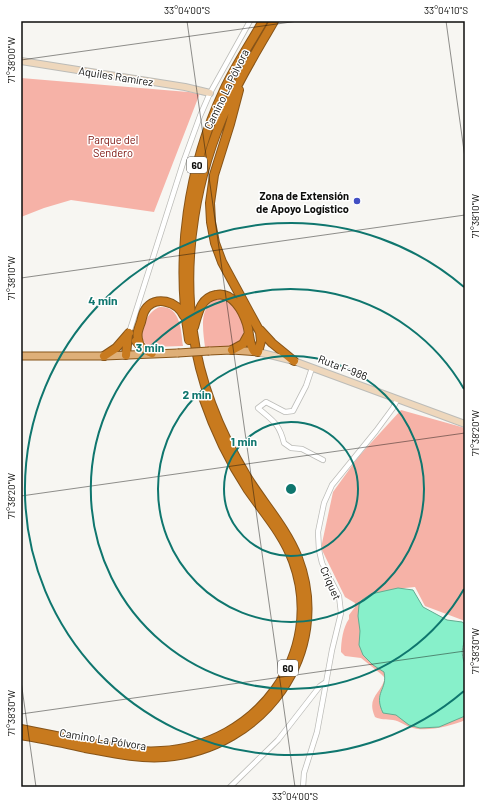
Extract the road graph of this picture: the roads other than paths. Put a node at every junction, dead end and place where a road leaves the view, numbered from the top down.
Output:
1 (250, 21) edge
2 (263, 21) edge
3 (274, 21) edge
4 (21, 61) edge
5 (244, 74) junction
6 (210, 94) junction
7 (186, 322) junction
8 (255, 324) junction
9 (138, 330) junction
10 (193, 331) junction
11 (248, 335) junction
12 (129, 337) junction
13 (139, 343) junction
14 (232, 350) junction
15 (256, 351) junction
16 (152, 353) junction
17 (126, 355) junction
18 (21, 356) edge
19 (104, 356) junction
20 (294, 361) junction
21 (312, 368) junction
22 (397, 400) junction
23 (465, 424) edge
24 (322, 460) dead end
25 (326, 682) junction
26 (21, 729) edge
27 (21, 735) edge
28 (230, 787) edge
29 (303, 787) edge

1 - 6 street
2 - 7 highway, Camino La Pólvora / 60
3 - 5 highway, Camino La Pólvora / 60
4 - 6 main road, Aquiles Ramírez
5 - 8 highway
5 - 10 highway, Camino La Pólvora / 60
6 - 12 street
7 - 9 highway
7 - 26 highway, Camino La Pólvora / 60
8 - 15 highway
8 - 20 highway
9 - 12 highway
9 - 13 highway
10 - 11 highway
10 - 27 highway, Camino La Pólvora / 60
11 - 14 highway
11 - 15 highway
12 - 13 highway
12 - 17 highway
12 - 19 highway
13 - 16 highway
14 - 15 main road, Ruta F-986
14 - 16 main road, Ruta F-986, bridge
15 - 20 main road, Ruta F-986
16 - 17 main road, Ruta F-986
17 - 19 main road, Ruta F-986
18 - 19 main road, Ruta F-986
20 - 21 main road, Ruta F-986
21 - 22 main road, Ruta F-986
21 - 24 street
22 - 23 main road, Ruta F-986
22 - 25 street, Criquet
25 - 28 street
25 - 29 street, Criquet

